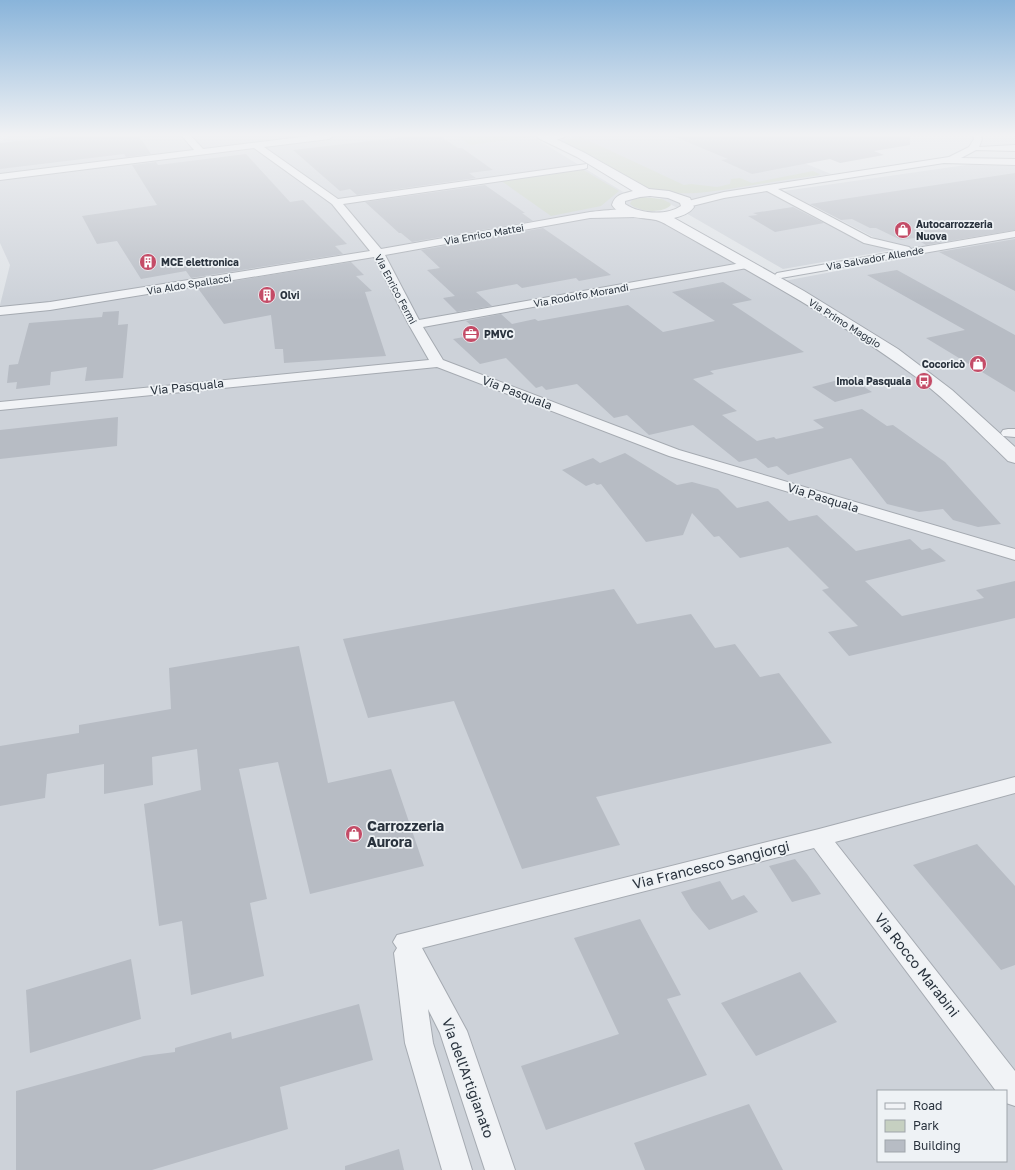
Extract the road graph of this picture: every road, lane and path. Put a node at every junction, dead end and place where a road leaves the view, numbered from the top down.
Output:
1 (320, 191) edge
2 (415, 191) edge
3 (622, 191) edge
4 (644, 191) edge
5 (752, 191) edge
6 (773, 191) edge
7 (648, 192) junction
8 (724, 195) junction
9 (675, 196) junction
10 (621, 201) junction
11 (336, 202) junction
12 (684, 208) junction
13 (637, 214) junction
14 (590, 215) junction
15 (656, 216) junction
16 (1015, 234) edge
17 (916, 251) junction
18 (378, 253) junction
19 (747, 265) junction
20 (781, 275) junction
21 (0, 311) edge
22 (415, 325) junction
23 (438, 363) junction
24 (0, 406) edge
25 (1012, 436) edge
26 (1015, 457) edge
27 (1015, 555) edge
28 (1015, 785) edge
29 (819, 838) junction
30 (406, 942) junction
31 (1015, 1093) edge
32 (457, 1170) edge
33 (500, 1170) edge

1 - 11 street, Via Enrico Fermi
2 - 11 street
3 - 10 street, Via Primo Maggio
4 - 7 street, Via Primo Maggio
5 - 8 street
6 - 17 street
7 - 9 street, Via Primo Maggio
7 - 10 street, Via Primo Maggio
8 - 9 street
8 - 12 street
9 - 12 street, Via Primo Maggio
10 - 13 street, Via Primo Maggio
10 - 14 street, Via Enrico Mattei
11 - 18 street, Via Enrico Fermi
12 - 15 street, Via Primo Maggio
12 - 20 street, Via Primo Maggio
13 - 14 street, Via Enrico Mattei
13 - 15 street, Via Primo Maggio
14 - 18 street, Via Enrico Mattei
15 - 19 street, Via Primo Maggio
16 - 17 street, Via Salvador Allende
17 - 20 street, Via Salvador Allende
18 - 21 street, Via Aldo Spallacci
18 - 22 street, Via Enrico Fermi
19 - 22 street, Via Rodolfo Morandi
19 - 26 street, Via Primo Maggio
20 - 25 street, Via Primo Maggio
22 - 23 street, Via Enrico Fermi
23 - 24 street, Via Pasquala
23 - 27 street, Via Pasquala
28 - 29 street, Via Francesco Sangiorgi
29 - 30 street, Via Francesco Sangiorgi
29 - 31 street, Via Rocco Marabini
30 - 32 street
30 - 33 street, Via dell'Artigianato

